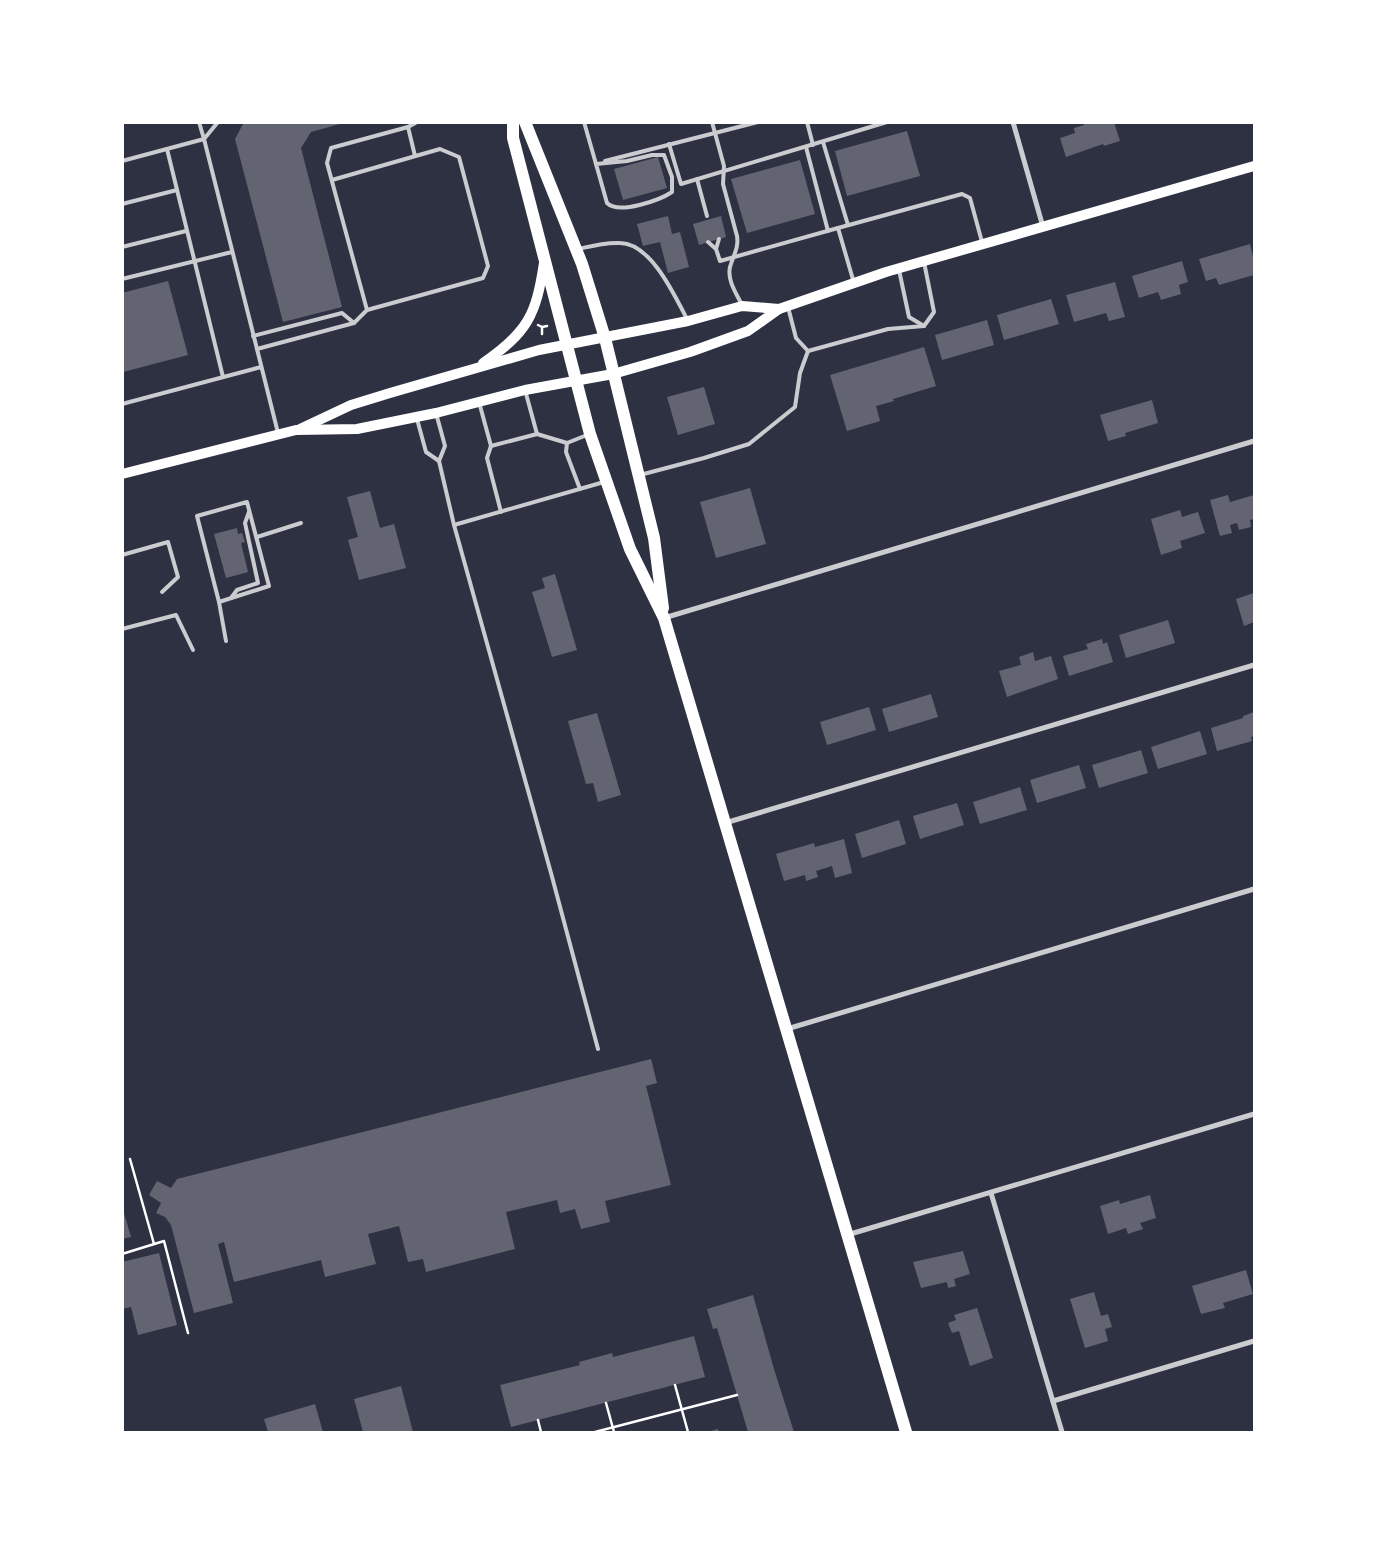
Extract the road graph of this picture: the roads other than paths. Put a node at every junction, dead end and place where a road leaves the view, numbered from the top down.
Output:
1 (199, 122) edge
2 (218, 122) edge
3 (417, 122) edge
4 (513, 122) edge
5 (525, 122) edge
6 (584, 122) edge
7 (712, 122) edge
8 (758, 122) edge
9 (807, 122) edge
10 (887, 122) edge
11 (1013, 122) edge
12 (408, 128) junction
13 (715, 134) junction
14 (204, 140) junction
15 (823, 142) junction
16 (669, 144) junction
17 (813, 145) junction
18 (806, 147) junction
19 (167, 149) junction
20 (415, 156) junction
21 (122, 160) edge
22 (596, 164) junction
23 (1254, 166) edge
24 (724, 172) junction
25 (332, 180) junction
26 (697, 180) junction
27 (177, 190) junction
28 (122, 204) edge
29 (707, 216) junction
30 (714, 218) dead end
31 (702, 221) dead end
32 (848, 226) junction
33 (1044, 227) junction
34 (838, 228) junction
35 (186, 231) junction
36 (828, 231) junction
37 (719, 239) dead end
38 (708, 242) dead end
39 (982, 245) junction
40 (122, 247) edge
41 (716, 249) junction
42 (576, 250) junction
43 (232, 252) junction
44 (734, 257) junction
45 (544, 259) junction
46 (194, 261) junction
47 (924, 261) junction
48 (898, 268) junction
49 (122, 279) edge
50 (854, 283) junction
51 (742, 306) junction
52 (783, 307) junction
53 (367, 310) junction
54 (688, 321) junction
55 (354, 323) junction
56 (924, 326) junction
57 (253, 336) junction
58 (605, 338) junction
59 (567, 345) junction
60 (257, 350) junction
61 (808, 351) junction
62 (261, 367) junction
63 (476, 368) junction
64 (613, 374) junction
65 (223, 377) junction
66 (575, 382) junction
67 (525, 390) junction
68 (479, 402) junction
69 (122, 404) edge
70 (436, 413) junction
71 (416, 417) junction
72 (296, 430) junction
73 (278, 434) junction
74 (537, 434) junction
75 (590, 434) junction
76 (1254, 441) edge
77 (567, 442) junction
78 (491, 446) junction
79 (439, 461) junction
80 (122, 474) edge
81 (638, 475) junction
82 (606, 481) junction
83 (580, 489) junction
84 (250, 511) junction
85 (501, 512) junction
86 (301, 523) dead end
87 (454, 526) junction
88 (257, 537) junction
89 (122, 555) edge
90 (162, 592) dead end
91 (231, 598) junction
92 (219, 602) junction
93 (664, 618) junction
94 (122, 629) edge
95 (226, 641) dead end
96 (193, 650) dead end
97 (1254, 665) edge
98 (725, 823) junction
99 (1254, 889) edge
100 (784, 1029) junction
101 (598, 1049) dead end
102 (1254, 1114) edge
103 (991, 1193) junction
104 (846, 1235) junction
105 (1254, 1341) edge
106 (1053, 1401) junction
107 (906, 1432) edge
108 (1062, 1432) edge

1 - 14 lane
2 - 14 lane
3 - 12 lane
4 - 45 main road
5 - 42 main road
6 - 22 lane
7 - 13 lane
8 - 13 lane
9 - 17 lane
10 - 15 lane
11 - 33 street
12 - 20 lane
12 - 25 lane
13 - 16 lane
13 - 24 lane
14 - 19 lane
14 - 43 lane
15 - 17 lane
15 - 32 lane
16 - 22 lane
16 - 26 lane
17 - 18 lane
18 - 24 lane
18 - 36 lane
19 - 21 lane
19 - 27 lane
20 - 25 lane
20 - 53 lane
22 - 22 lane
23 - 33 main road
24 - 26 lane
24 - 44 lane
25 - 53 lane
26 - 29 lane
27 - 28 lane
27 - 35 lane
29 - 30 lane
29 - 31 lane
32 - 34 lane
32 - 39 lane
33 - 39 main road
34 - 36 lane
34 - 50 lane
35 - 40 lane
35 - 46 lane
36 - 44 lane
37 - 41 lane
38 - 41 lane
39 - 47 main road
41 - 44 lane
42 - 54 lane
42 - 58 main road
43 - 46 lane
43 - 57 lane
44 - 51 lane
45 - 59 main road
45 - 63 main road
46 - 49 lane
46 - 65 lane
47 - 48 main road
47 - 56 lane
48 - 50 main road
48 - 56 lane
50 - 52 main road
51 - 52 main road
51 - 54 main road
52 - 61 lane
52 - 64 main road
53 - 55 lane
54 - 58 main road
55 - 57 lane
55 - 60 lane
56 - 61 lane
57 - 60 lane
58 - 59 main road
58 - 64 main road
59 - 63 main road
59 - 66 main road
60 - 62 lane
61 - 81 lane
62 - 65 lane
62 - 73 lane
63 - 72 main road
64 - 66 main road
64 - 81 main road
65 - 69 lane
66 - 67 main road
66 - 75 main road
67 - 68 main road
67 - 74 lane
68 - 70 main road
68 - 78 lane
70 - 71 main road
70 - 79 lane
71 - 72 main road
71 - 79 lane
72 - 73 main road
73 - 80 main road
74 - 77 lane
74 - 78 lane
75 - 77 lane
75 - 82 main road
76 - 93 street
77 - 83 lane
78 - 85 lane
79 - 87 lane
81 - 93 main road
82 - 83 lane
82 - 93 main road
83 - 85 lane
84 - 88 lane
84 - 91 lane
84 - 92 lane
85 - 87 lane
86 - 88 lane
87 - 101 lane
88 - 91 lane
89 - 90 lane
91 - 92 lane
92 - 95 lane
93 - 98 main road
94 - 96 lane
97 - 98 street
98 - 100 main road
99 - 100 street
100 - 104 main road
102 - 103 street
103 - 104 street
103 - 106 street
104 - 107 main road
105 - 106 street
106 - 108 street

